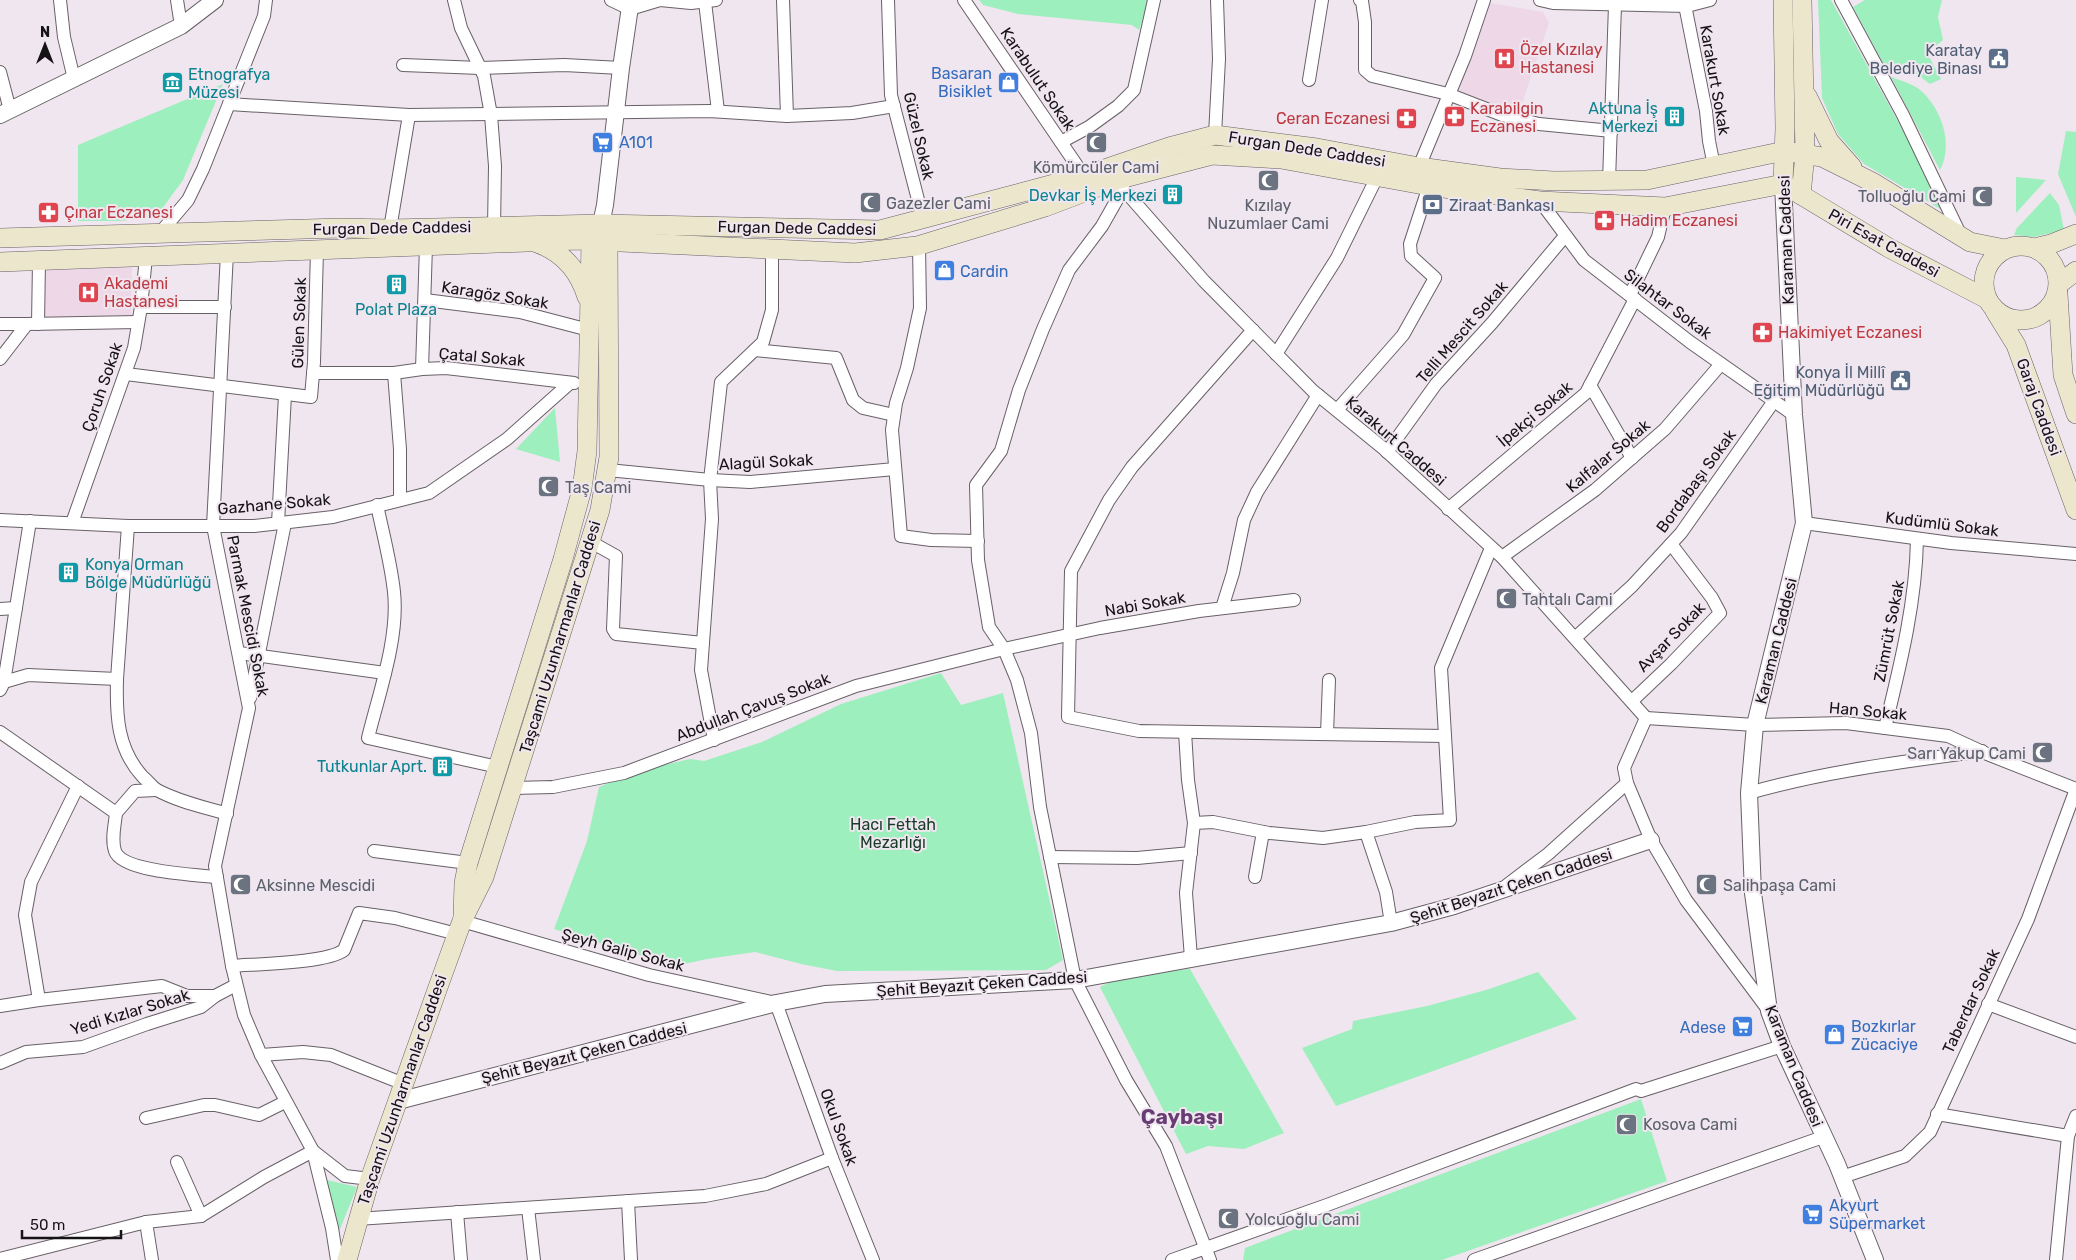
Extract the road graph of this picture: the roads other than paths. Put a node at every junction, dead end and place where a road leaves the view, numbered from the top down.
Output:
1 (60, 0) edge
2 (177, 0) edge
3 (215, 0) edge
4 (266, 0) edge
5 (454, 0) edge
6 (611, 0) edge
7 (783, 0) edge
8 (888, 0) edge
9 (964, 0) edge
10 (1154, 0) edge
11 (1217, 0) edge
12 (1322, 0) edge
13 (1360, 0) edge
14 (1484, 0) edge
15 (1540, 0) edge
16 (1710, 0) edge
17 (1782, 0) edge
18 (1802, 0) edge
19 (1841, 0) edge
20 (711, 1) edge
21 (1684, 3) edge
22 (631, 5) edge
23 (1615, 5) junction
24 (181, 26) junction
25 (403, 65) dead end
26 (480, 68) junction
27 (621, 68) junction
28 (0, 72) edge
29 (74, 79) junction
30 (1309, 80) dead end
31 (1804, 88) junction
32 (1448, 94) junction
33 (229, 104) junction
34 (894, 106) junction
35 (718, 111) junction
36 (5, 112) edge
37 (616, 114) junction
38 (408, 115) junction
39 (491, 115) junction
40 (788, 116) junction
41 (1612, 130) junction
42 (1215, 134) junction
43 (1061, 142) junction
44 (1784, 151) junction
45 (1805, 154) junction
46 (1419, 166) junction
47 (1714, 166) junction
48 (1084, 176) junction
49 (1861, 176) junction
50 (1377, 177) junction
51 (1609, 181) junction
52 (1119, 184) junction
53 (1783, 184) junction
54 (1429, 186) junction
55 (1801, 195) junction
56 (1540, 201) junction
57 (1665, 207) junction
58 (923, 220) junction
59 (494, 227) junction
60 (390, 229) junction
61 (160, 234) junction
62 (2076, 234) edge
63 (600, 235) junction
64 (1564, 236) junction
65 (1961, 236) junction
66 (0, 238) edge
67 (533, 242) junction
68 (919, 245) junction
69 (426, 246) junction
70 (772, 248) junction
71 (2034, 248) junction
72 (2006, 249) junction
73 (317, 250) junction
74 (227, 254) junction
75 (146, 257) junction
76 (39, 261) junction
77 (0, 262) edge
78 (2076, 271) edge
79 (2058, 289) junction
80 (1633, 297) junction
81 (425, 300) junction
82 (1990, 303) junction
83 (590, 306) junction
84 (226, 307) junction
85 (141, 308) junction
86 (138, 322) junction
87 (0, 324) edge
88 (33, 324) junction
89 (589, 330) junction
90 (1253, 330) junction
91 (755, 350) junction
92 (1276, 354) junction
93 (0, 359) edge
94 (1721, 364) junction
95 (422, 369) junction
96 (313, 373) junction
97 (394, 373) junction
98 (126, 374) junction
99 (579, 383) junction
100 (1590, 385) junction
101 (222, 386) junction
102 (285, 395) junction
103 (1318, 395) junction
104 (1774, 401) junction
105 (1337, 410) junction
106 (2076, 414) edge
107 (1794, 415) junction
108 (894, 416) junction
109 (1387, 452) junction
110 (1632, 458) junction
111 (895, 469) junction
112 (608, 470) junction
113 (710, 480) junction
114 (400, 500) junction
115 (377, 505) junction
116 (1448, 509) junction
117 (2076, 510) edge
118 (0, 520) edge
119 (30, 521) junction
120 (72, 523) junction
121 (282, 523) junction
122 (1804, 523) junction
123 (128, 526) junction
124 (214, 526) junction
125 (1917, 539) junction
126 (978, 541) junction
127 (590, 542) junction
128 (1671, 544) junction
129 (1491, 548) junction
130 (2076, 554) edge
131 (1502, 557) junction
132 (1294, 600) dead end
133 (16, 608) junction
134 (1222, 608) junction
135 (0, 609) edge
136 (1071, 635) junction
137 (1575, 638) junction
138 (703, 643) junction
139 (1004, 649) junction
140 (239, 653) junction
141 (258, 655) junction
142 (385, 673) junction
143 (117, 679) junction
144 (1329, 680) dead end
145 (2, 686) edge
146 (1632, 701) junction
147 (249, 708) junction
148 (1646, 718) junction
149 (1755, 725) junction
150 (1885, 728) junction
151 (0, 732) edge
152 (1185, 732) junction
153 (1327, 734) junction
154 (1445, 736) junction
155 (714, 740) junction
156 (1982, 752) junction
157 (498, 767) junction
158 (1627, 784) junction
159 (78, 786) junction
160 (513, 788) junction
161 (2076, 789) edge
162 (156, 790) junction
163 (1749, 793) junction
164 (116, 813) junction
165 (227, 814) junction
166 (1194, 822) junction
167 (1263, 832) junction
168 (1366, 832) junction
169 (1651, 840) junction
170 (374, 851) dead end
171 (1191, 853) junction
172 (1050, 857) junction
173 (468, 863) junction
174 (217, 876) junction
175 (1255, 877) dead end
176 (1496, 893) junction
177 (1390, 923) junction
178 (460, 928) junction
179 (1191, 958) junction
180 (232, 966) junction
181 (1075, 980) junction
182 (236, 985) junction
183 (215, 996) junction
184 (39, 1000) junction
185 (776, 1003) junction
186 (1988, 1004) junction
187 (0, 1006) edge
188 (1769, 1011) junction
189 (2076, 1037) edge
190 (1782, 1046) junction
191 (261, 1055) junction
192 (0, 1063) edge
193 (401, 1092) junction
194 (285, 1102) junction
195 (1937, 1114) junction
196 (2076, 1116) edge
197 (146, 1118) dead end
198 (2068, 1136) junction
199 (1823, 1137) junction
200 (313, 1151) junction
201 (832, 1158) junction
202 (177, 1162) dead end
203 (1842, 1177) junction
204 (370, 1179) junction
205 (628, 1201) junction
206 (528, 1208) junction
207 (456, 1212) junction
208 (201, 1216) junction
209 (357, 1219) junction
210 (146, 1222) junction
211 (1204, 1248) junction
212 (0, 1259) edge
213 (152, 1260) edge
214 (337, 1260) edge
215 (347, 1260) edge
216 (461, 1260) edge
217 (534, 1260) edge
218 (631, 1260) edge
219 (873, 1260) edge
220 (1172, 1260) edge
221 (1210, 1260) edge
222 (1474, 1260) edge
223 (1875, 1260) edge
224 (2056, 1260) edge

1 - 29 street
2 - 24 street
3 - 24 street
4 - 33 street
5 - 26 street
6 - 22 street
7 - 40 street
8 - 34 street, Güzel Sokak
9 - 43 street, Karabulut Sokak
10 - 43 street
11 - 42 street
12 - 30 street
13 - 32 street
14 - 32 street
15 - 23 street
16 - 21 street
17 - 44 main road, Karaman Caddesi
18 - 31 main road, Karaman Caddesi
19 - 65 street
20 - 22 street
20 - 35 street
21 - 23 street
21 - 47 street, Karakurt Sokak
22 - 27 street, Taşcami Uzunharmanlar Caddesi
23 - 41 street
24 - 29 street
25 - 26 street
26 - 27 street
26 - 39 street
27 - 37 street, Taşcami Uzunharmanlar Caddesi
28 - 36 street
29 - 36 street
31 - 45 main road, Karaman Caddesi
31 - 49 main road
32 - 41 street
32 - 46 street
33 - 38 street
33 - 61 street
34 - 40 street
34 - 58 street, Güzel Sokak
35 - 37 street
35 - 40 street
37 - 39 street
37 - 63 street, Taşcami Uzunharmanlar Caddesi
38 - 39 street
38 - 60 street
39 - 59 street
41 - 51 street
42 - 46 main road, Furgan Dede Caddesi
42 - 48 main road, Furgan Dede Caddesi
43 - 48 street, Karabulut Sokak
44 - 45 main road
44 - 47 main road, Furgan Dede Caddesi
44 - 53 main road, Karaman Caddesi
45 - 49 main road
45 - 55 main road, Karaman Caddesi
46 - 51 main road, Furgan Dede Caddesi
47 - 51 main road, Furgan Dede Caddesi
48 - 58 main road, Furgan Dede Caddesi
49 - 65 main road
50 - 52 main road, Furgan Dede Caddesi
50 - 54 main road, Furgan Dede Caddesi
50 - 92 street
52 - 68 main road, Furgan Dede Caddesi
52 - 90 street, Karakurt Caddesi
52 - 126 street
53 - 55 main road, Piri Esat Caddesi
53 - 57 main road, Furgan Dede Caddesi
53 - 107 street, Karaman Caddesi
54 - 56 main road, Furgan Dede Caddesi
54 - 105 street
55 - 82 main road, Piri Esat Caddesi
56 - 57 main road, Furgan Dede Caddesi
56 - 64 street, Silahtar Sokak
57 - 80 street, İpekçi Sokak
58 - 63 main road, Furgan Dede Caddesi
59 - 60 main road, Furgan Dede Caddesi
59 - 63 main road, Furgan Dede Caddesi
60 - 61 main road, Furgan Dede Caddesi
61 - 66 main road, Furgan Dede Caddesi
62 - 71 main road
63 - 67 main road, Furgan Dede Caddesi
63 - 70 main road, Furgan Dede Caddesi
63 - 83 main road, Taşcami Uzunharmanlar Caddesi
63 - 112 main road, Taşcami Uzunharmanlar Caddesi
64 - 80 street, Silahtar Sokak
64 - 109 street, Telli Mescit Sokak
65 - 72 main road
67 - 69 main road, Furgan Dede Caddesi
67 - 83 main road
68 - 70 main road, Furgan Dede Caddesi
68 - 108 street
69 - 73 main road, Furgan Dede Caddesi
69 - 81 street
70 - 91 street
71 - 72 main road
71 - 79 main road
72 - 82 main road
73 - 74 main road, Furgan Dede Caddesi
73 - 96 street, Gülen Sokak
74 - 75 main road, Furgan Dede Caddesi
74 - 84 street, Parmak Mescidi Sokak
75 - 76 main road, Furgan Dede Caddesi
75 - 85 street, Çoruh Sokak
76 - 77 main road, Furgan Dede Caddesi
76 - 88 street
78 - 79 main road
79 - 82 main road
79 - 106 main road, Garaj Caddesi
80 - 94 street, Silahtar Sokak
80 - 100 street, İpekçi Sokak
81 - 89 street, Karagöz Sokak
81 - 95 street
82 - 117 main road, Garaj Caddesi
83 - 89 main road, Taşcami Uzunharmanlar Caddesi
84 - 85 street
84 - 101 street, Parmak Mescidi Sokak
85 - 86 street, Çoruh Sokak
86 - 88 street
86 - 98 street, Çoruh Sokak
87 - 88 street
88 - 93 street
89 - 99 main road, Taşcami Uzunharmanlar Caddesi
90 - 92 street, Karakurt Caddesi
90 - 136 street
91 - 108 street
91 - 113 street
92 - 103 street, Karakurt Caddesi
94 - 104 street, Silahtar Sokak
94 - 110 street, Kalfalar Sokak
95 - 97 street, Çatal Sokak
95 - 99 street, Çatal Sokak
96 - 97 street, Çatal Sokak
96 - 102 street, Gülen Sokak
97 - 114 street
98 - 101 street
98 - 120 street, Çoruh Sokak
99 - 114 street, Gazhane Sokak
99 - 157 main road, Taşcami Uzunharmanlar Caddesi
100 - 110 street
100 - 116 street, İpekçi Sokak
101 - 102 street
101 - 124 street, Parmak Mescidi Sokak
102 - 121 street
103 - 105 street, Karakurt Caddesi
103 - 134 street
104 - 107 street, Silahtar Sokak
104 - 128 street, Bordabaşı Sokak
105 - 109 street, Karakurt Caddesi
107 - 122 street, Karaman Caddesi
108 - 111 street
109 - 116 street, Karakurt Caddesi
110 - 131 street, Kalfalar Sokak
111 - 113 street, Alagül Sokak
111 - 126 street
112 - 113 street, Alagül Sokak
112 - 127 main road, Taşcami Uzunharmanlar Caddesi
113 - 138 street
114 - 115 street, Gazhane Sokak
115 - 121 street, Gazhane Sokak
115 - 142 street
116 - 129 street, Karakurt Caddesi
118 - 119 street, Gazhane Sokak
119 - 120 street, Gazhane Sokak
119 - 133 street
120 - 123 street, Gazhane Sokak
121 - 124 street, Gazhane Sokak
121 - 141 street
122 - 125 street, Kudümlü Sokak
122 - 149 street, Karaman Caddesi
123 - 124 street, Gazhane Sokak
123 - 143 street
124 - 140 street, Parmak Mescidi Sokak
125 - 130 street, Kudümlü Sokak
125 - 150 street, Zümrüt Sokak
126 - 139 street
127 - 138 street
127 - 160 main road, Taşcami Uzunharmanlar Caddesi
128 - 137 street, Bordabaşı Sokak
128 - 146 street, Avşar Sokak
129 - 131 street, Karakurt Caddesi
129 - 154 street
131 - 137 street, Karakurt Caddesi
132 - 134 street, Nabi Sokak
133 - 135 street
133 - 145 street
134 - 136 street, Nabi Sokak
136 - 139 street, Nabi Sokak
136 - 152 street
137 - 146 street, Karakurt Caddesi
138 - 155 street
139 - 155 street, Abdullah Çavuş Sokak
139 - 172 street
140 - 141 street
140 - 147 street, Parmak Mescidi Sokak
141 - 142 street
141 - 147 street
142 - 157 street
143 - 145 street
143 - 162 street
144 - 153 street
146 - 148 street, Karakurt Caddesi
147 - 165 street, Parmak Mescidi Sokak
148 - 149 street, Han Sokak
148 - 158 street
149 - 150 street, Han Sokak
149 - 163 street, Karaman Caddesi
150 - 156 street, Han Sokak
151 - 159 street
152 - 153 street
152 - 166 street
153 - 154 street
154 - 168 street
155 - 160 street, Abdullah Çavuş Sokak
156 - 161 street, Han Sokak
156 - 163 street
157 - 173 main road, Taşcami Uzunharmanlar Caddesi
158 - 169 street
158 - 176 street
159 - 164 street
159 - 184 street
160 - 178 main road, Taşcami Uzunharmanlar Caddesi
161 - 186 street, Taberdar Sokak
162 - 164 street
162 - 165 street
163 - 188 street, Karaman Caddesi
164 - 174 street
165 - 174 street, Parmak Mescidi Sokak
166 - 167 street
166 - 171 street
167 - 168 street
167 - 175 street
168 - 177 street
169 - 176 street, Şehit Beyazıt Çeken Caddesi
169 - 188 street
170 - 173 street
171 - 172 street
171 - 179 street
172 - 181 street
173 - 178 main road, Taşcami Uzunharmanlar Caddesi
174 - 180 street, Parmak Mescidi Sokak
176 - 177 street, Şehit Beyazıt Çeken Caddesi
177 - 179 street, Şehit Beyazıt Çeken Caddesi
178 - 180 street, Şeyh Galip Sokak
178 - 185 street, Şeyh Galip Sokak
178 - 193 main road, Taşcami Uzunharmanlar Caddesi
179 - 181 street, Şehit Beyazıt Çeken Caddesi
180 - 182 street, Parmak Mescidi Sokak
181 - 185 street, Şehit Beyazıt Çeken Caddesi
181 - 211 street
182 - 183 street, Yedi Kızlar Sokak
182 - 191 street, Parmak Mescidi Sokak
183 - 184 street
183 - 192 street, Yedi Kızlar Sokak
184 - 187 street
185 - 193 street, Şehit Beyazıt Çeken Caddesi
185 - 201 street, Okul Sokak
186 - 189 street
186 - 195 street, Taberdar Sokak
188 - 190 street, Karaman Caddesi
190 - 199 street, Karaman Caddesi
190 - 211 street
191 - 193 street
191 - 194 street, Parmak Mescidi Sokak
193 - 204 main road, Taşcami Uzunharmanlar Caddesi
194 - 197 street
194 - 200 street, Parmak Mescidi Sokak
195 - 198 street
195 - 203 street, Taberdar Sokak
196 - 198 street
198 - 224 street
199 - 203 street, Karaman Caddesi
199 - 222 street
200 - 204 street
200 - 208 street
200 - 214 street, Parmak Mescidi Sokak
201 - 205 street
201 - 219 street, Okul Sokak
202 - 208 street
203 - 223 street, Karaman Caddesi
204 - 209 main road, Taşcami Uzunharmanlar Caddesi
205 - 206 street
205 - 218 street
206 - 207 street
206 - 217 street
207 - 209 street
207 - 216 street
208 - 210 street
209 - 215 main road, Taşcami Uzunharmanlar Caddesi
210 - 212 street
210 - 213 street
211 - 220 street
211 - 221 street

